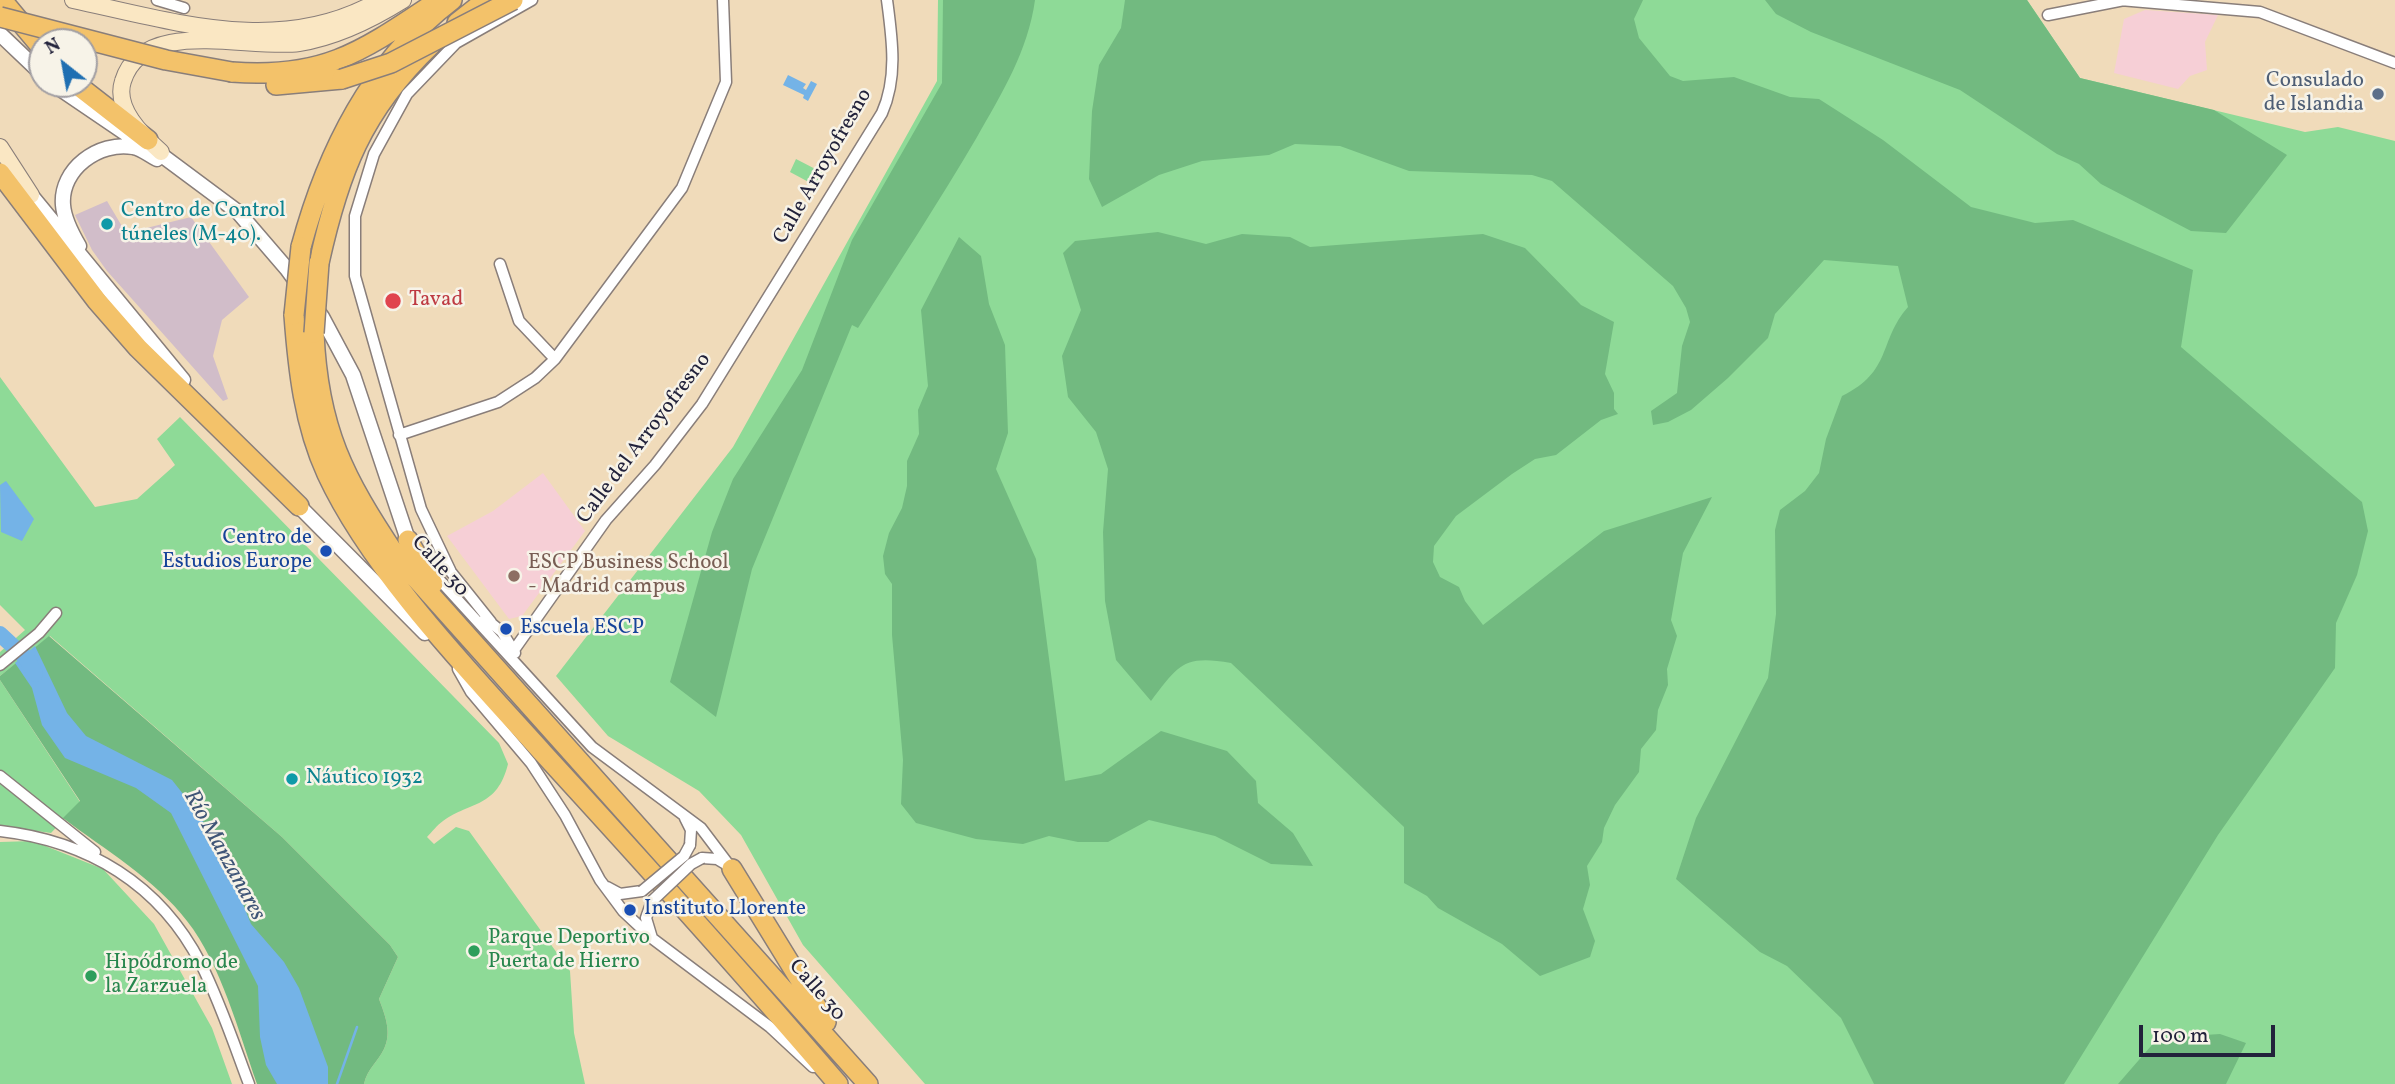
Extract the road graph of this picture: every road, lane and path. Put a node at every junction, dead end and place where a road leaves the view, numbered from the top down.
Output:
1 (73, 0) edge
2 (93, 0) edge
3 (157, 0) edge
4 (380, 0) edge
5 (403, 0) edge
6 (440, 0) edge
7 (452, 0) edge
8 (486, 0) edge
9 (513, 0) edge
10 (532, 0) edge
11 (723, 0) edge
12 (887, 0) edge
13 (2122, 0) edge
14 (184, 8) dead end
15 (139, 13) junction
16 (3, 14) edge
17 (2049, 15) dead end
18 (29, 28) edge
19 (0, 34) edge
20 (28, 36) edge
21 (98, 53) edge
22 (28, 61) edge
23 (2395, 63) edge
24 (231, 78) junction
25 (74, 98) edge
26 (94, 98) edge
27 (154, 146) junction
28 (0, 147) edge
29 (0, 153) edge
30 (0, 173) edge
31 (198, 182) junction
32 (31, 195) junction
33 (500, 264) dead end
34 (103, 285) junction
35 (765, 305) joint
36 (555, 359) junction
37 (399, 435) junction
38 (299, 506) junction
39 (408, 540) junction
40 (443, 585) junction
41 (447, 610) junction
42 (56, 613) dead end
43 (491, 622) junction
44 (511, 645) junction
45 (0, 665) edge
46 (457, 667) junction
47 (522, 668) junction
48 (485, 689) junction
49 (0, 776) edge
50 (674, 805) junction
51 (0, 831) edge
52 (108, 862) junction
53 (732, 869) junction
54 (600, 880) junction
55 (653, 939) junction
56 (815, 1069) joint
57 (249, 1084) edge
58 (836, 1084) edge
59 (867, 1084) edge
60 (879, 1084) edge

1 - 15 main road
2 - 15 main road
3 - 14 street
4 - 15 main road
5 - 27 main road
6 - 24 highway
7 - 48 highway, Calle 30, bridge
8 - 41 highway, Calle 30, bridge
9 - 24 highway, bridge
10 - 37 street
11 - 36 street
12 - 35 street, Calle Arroyofresno
13 - 17 street
13 - 23 street
16 - 18 highway
16 - 20 highway
16 - 24 highway, bridge
19 - 22 street
21 - 24 highway
25 - 27 street
26 - 27 highway
27 - 31 street
28 - 32 main road
29 - 32 street
30 - 38 highway
31 - 34 street
31 - 39 street
32 - 34 street
33 - 36 street
34 - 38 street
35 - 44 street, Calle del Arroyofresno
36 - 37 street
37 - 43 street
38 - 46 street
39 - 40 street
39 - 41 highway
40 - 43 street
40 - 47 street
41 - 59 highway, Calle 30
42 - 45 street
43 - 44 street
44 - 47 street
46 - 48 highway
46 - 54 street
47 - 50 street
48 - 58 highway, Calle 30
49 - 52 street
50 - 53 street
50 - 54 street, bridge
51 - 52 street
52 - 57 street
53 - 55 street, bridge
53 - 60 highway
54 - 55 street
55 - 56 street
56 - 58 highway

